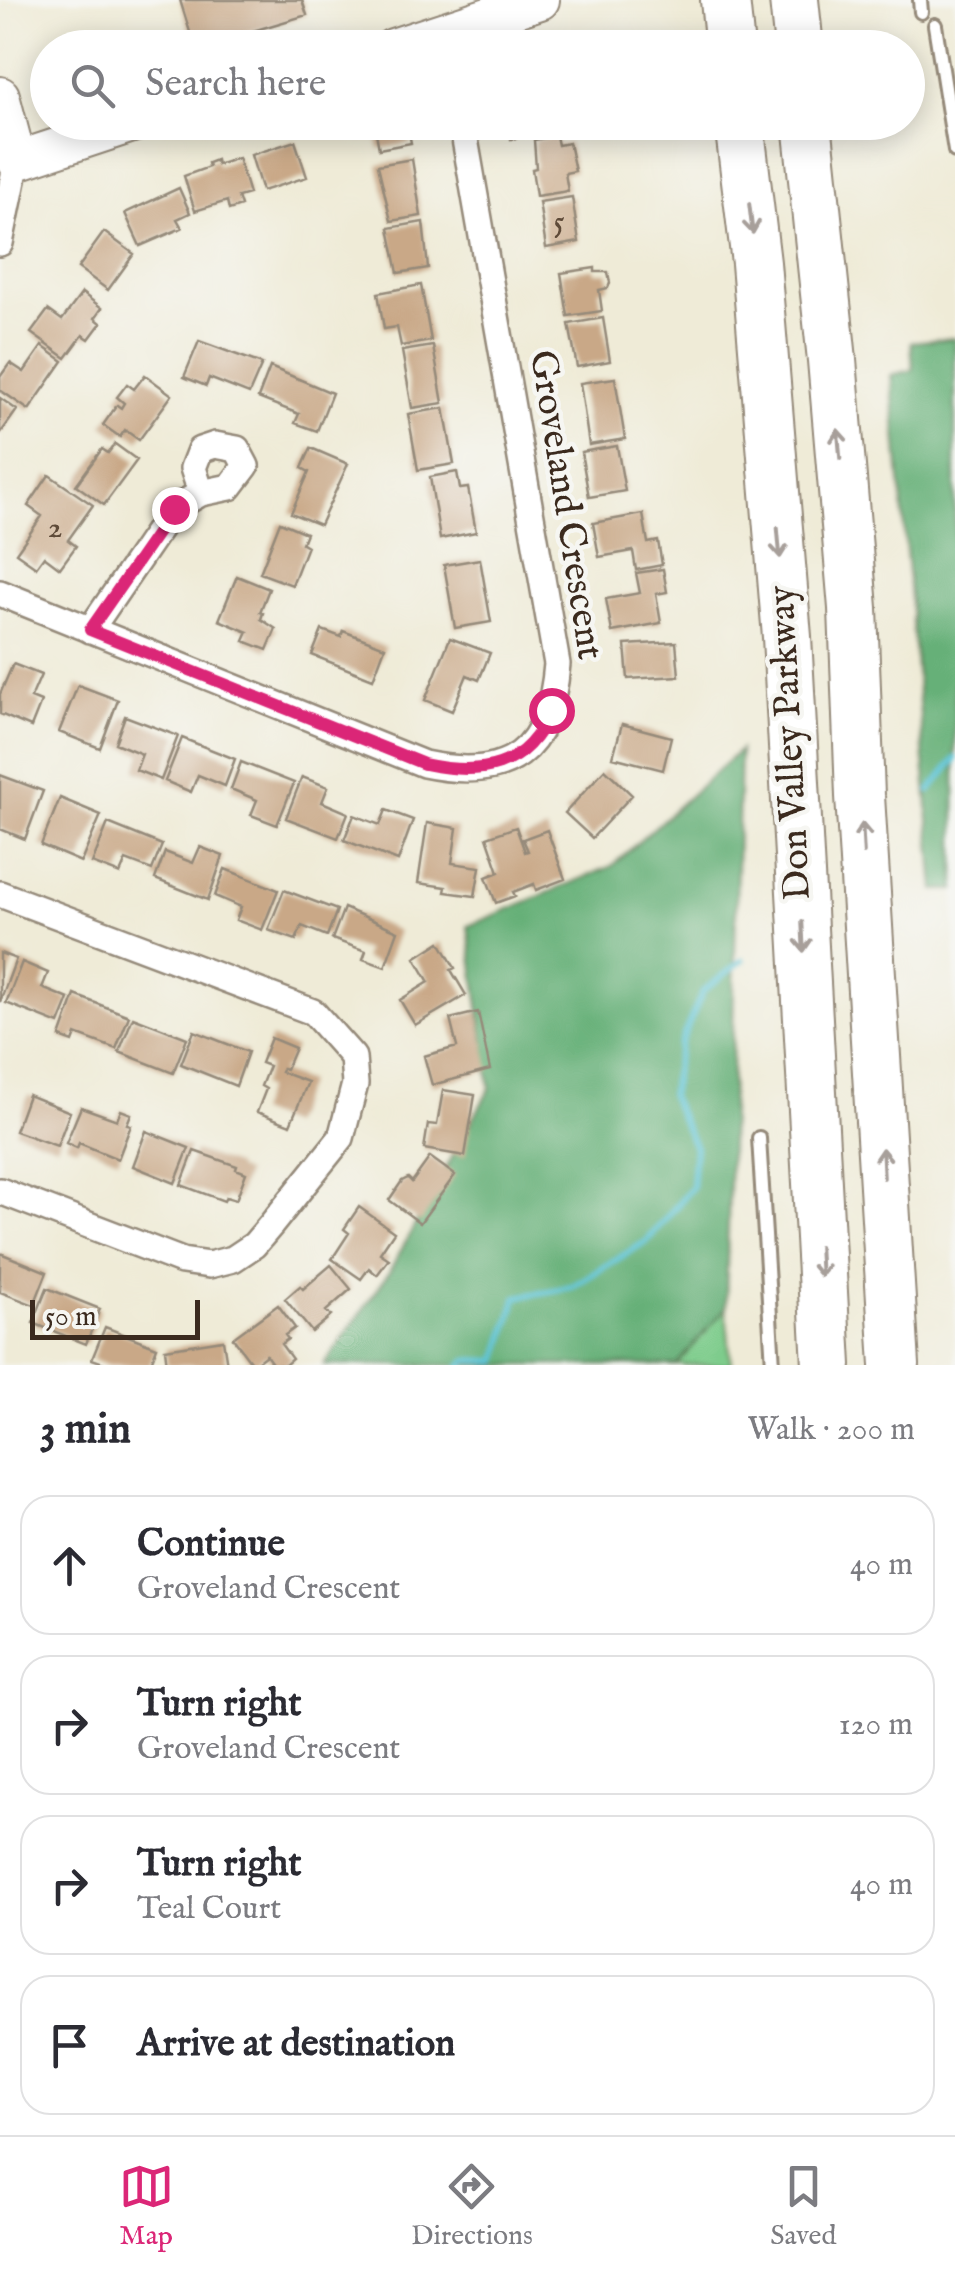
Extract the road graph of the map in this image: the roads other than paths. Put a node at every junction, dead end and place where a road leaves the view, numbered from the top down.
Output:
1 (540, 0) edge
2 (725, 0) edge
3 (794, 0) edge
4 (935, 25) dead end
5 (471, 30) edge
6 (728, 30) edge
7 (797, 30) edge
8 (0, 96) edge
9 (75, 140) edge
10 (465, 140) edge
11 (741, 140) edge
12 (809, 140) edge
13 (955, 151) edge
14 (17, 161) junction
15 (0, 243) edge
16 (201, 493) dead end
17 (0, 594) edge
18 (90, 630) junction
19 (0, 894) edge
20 (759, 1138) dead end
21 (0, 1191) edge
22 (773, 1365) edge
23 (827, 1365) edge
24 (895, 1365) edge

1 - 5 street
2 - 6 highway
3 - 7 highway
4 - 13 lane
8 - 14 street
9 - 14 street
10 - 18 street, Groveland Crescent
11 -> 23 highway, Don Valley Parkway
24 -> 12 highway, Don Valley Parkway
14 - 15 street
16 - 18 street
17 - 18 street, Groveland Crescent
19 - 21 street
20 - 22 lane

